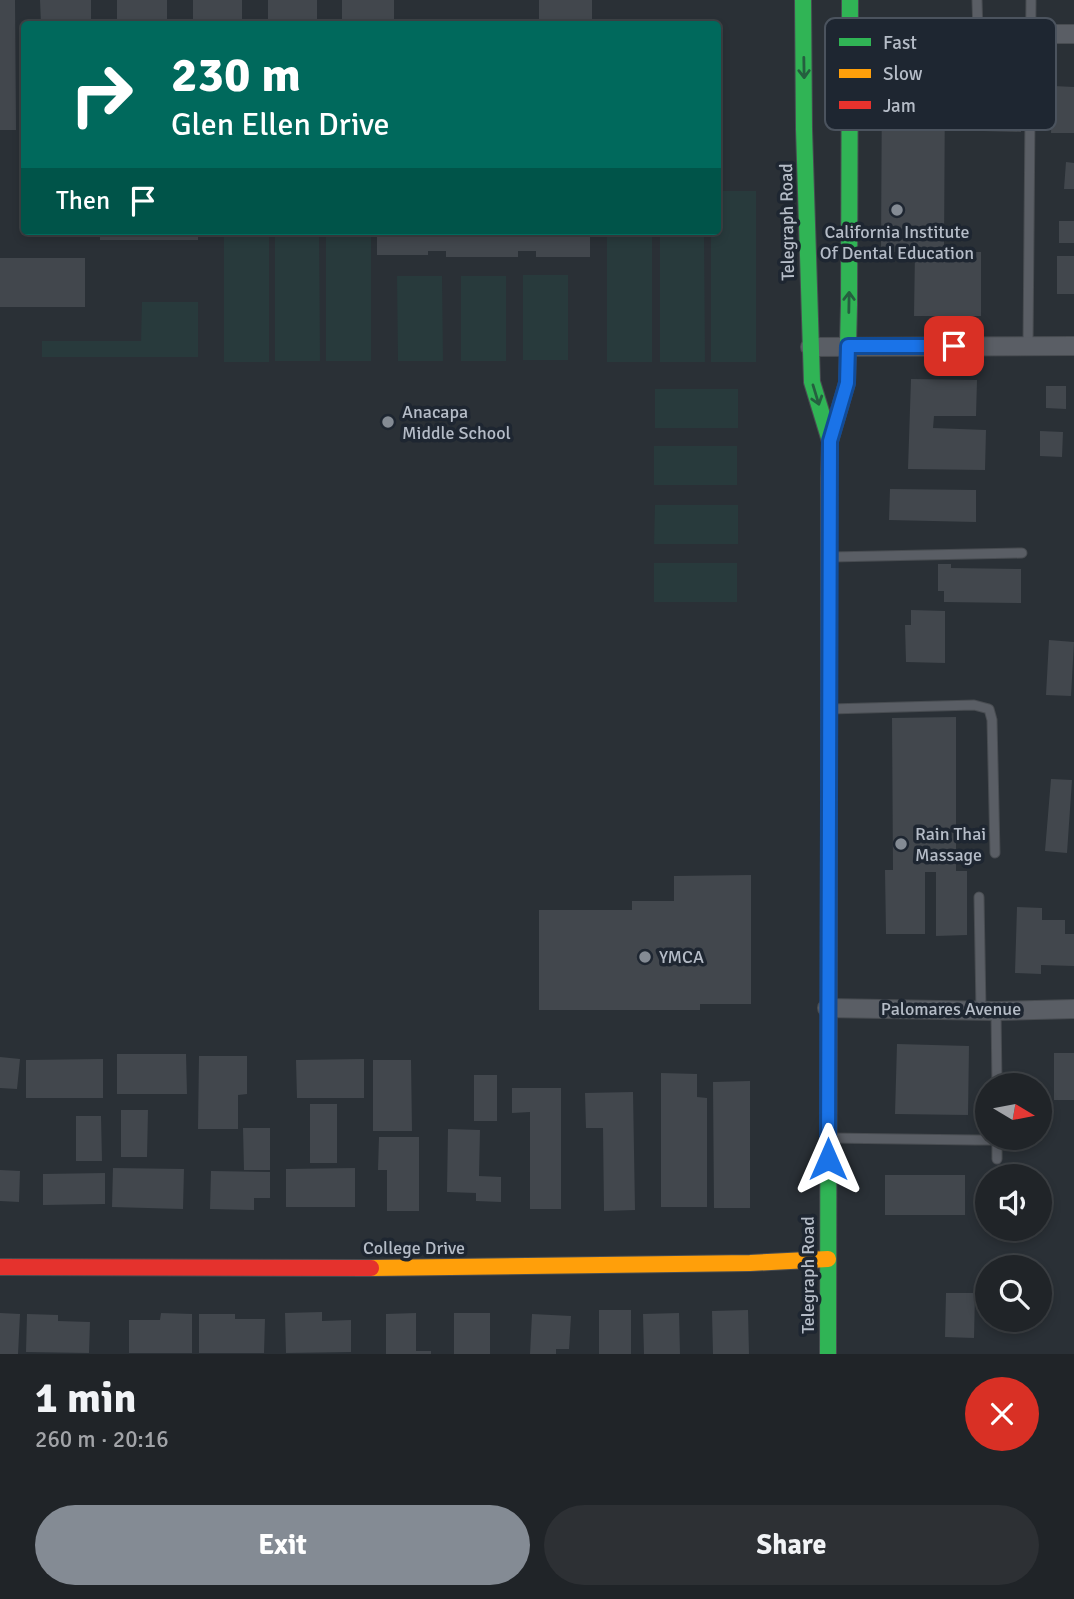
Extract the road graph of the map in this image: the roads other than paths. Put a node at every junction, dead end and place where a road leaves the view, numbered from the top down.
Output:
1 (803, 0) edge
2 (850, 0) edge
3 (977, 0) edge
4 (1031, 0) edge
5 (850, 18) edge
6 (978, 18) edge
7 (1031, 18) edge
8 (1056, 34) edge
9 (1074, 34) edge
10 (849, 130) edge
11 (1030, 130) edge
12 (810, 346) junction
13 (848, 346) junction
14 (1028, 346) junction
15 (1074, 346) edge
16 (830, 441) junction
17 (1022, 553) dead end
18 (829, 557) junction
19 (828, 709) junction
20 (995, 853) dead end
21 (979, 897) dead end
22 (827, 1008) junction
23 (1074, 1009) edge
24 (989, 1010) junction
25 (996, 1073) edge
26 (827, 1138) junction
27 (975, 1138) edge
28 (997, 1150) edge
29 (997, 1159) dead end
30 (828, 1259) junction
31 (0, 1267) edge
32 (828, 1354) edge

1 -> 12 main road, Telegraph Road
2 - 5 main road, Telegraph Road
3 - 6 lane
4 - 7 lane
8 - 9 street
13 -> 10 main road, Telegraph Road
11 - 14 lane
12 - 13 street
12 -> 16 main road, Telegraph Road
13 - 14 street
13 - 16 main road, Telegraph Road
14 - 15 street
16 - 18 main road, Telegraph Road
17 - 18 lane
18 - 19 main road, Telegraph Road
19 - 20 lane
19 - 22 main road, Telegraph Road
21 - 24 lane
22 - 24 street, Palomares Avenue
22 - 26 main road, Telegraph Road
23 - 24 street, Palomares Avenue
24 - 25 lane
26 - 27 lane
26 - 30 main road, Telegraph Road
28 - 29 lane
30 - 31 main road, College Drive
30 - 32 main road, Telegraph Road

